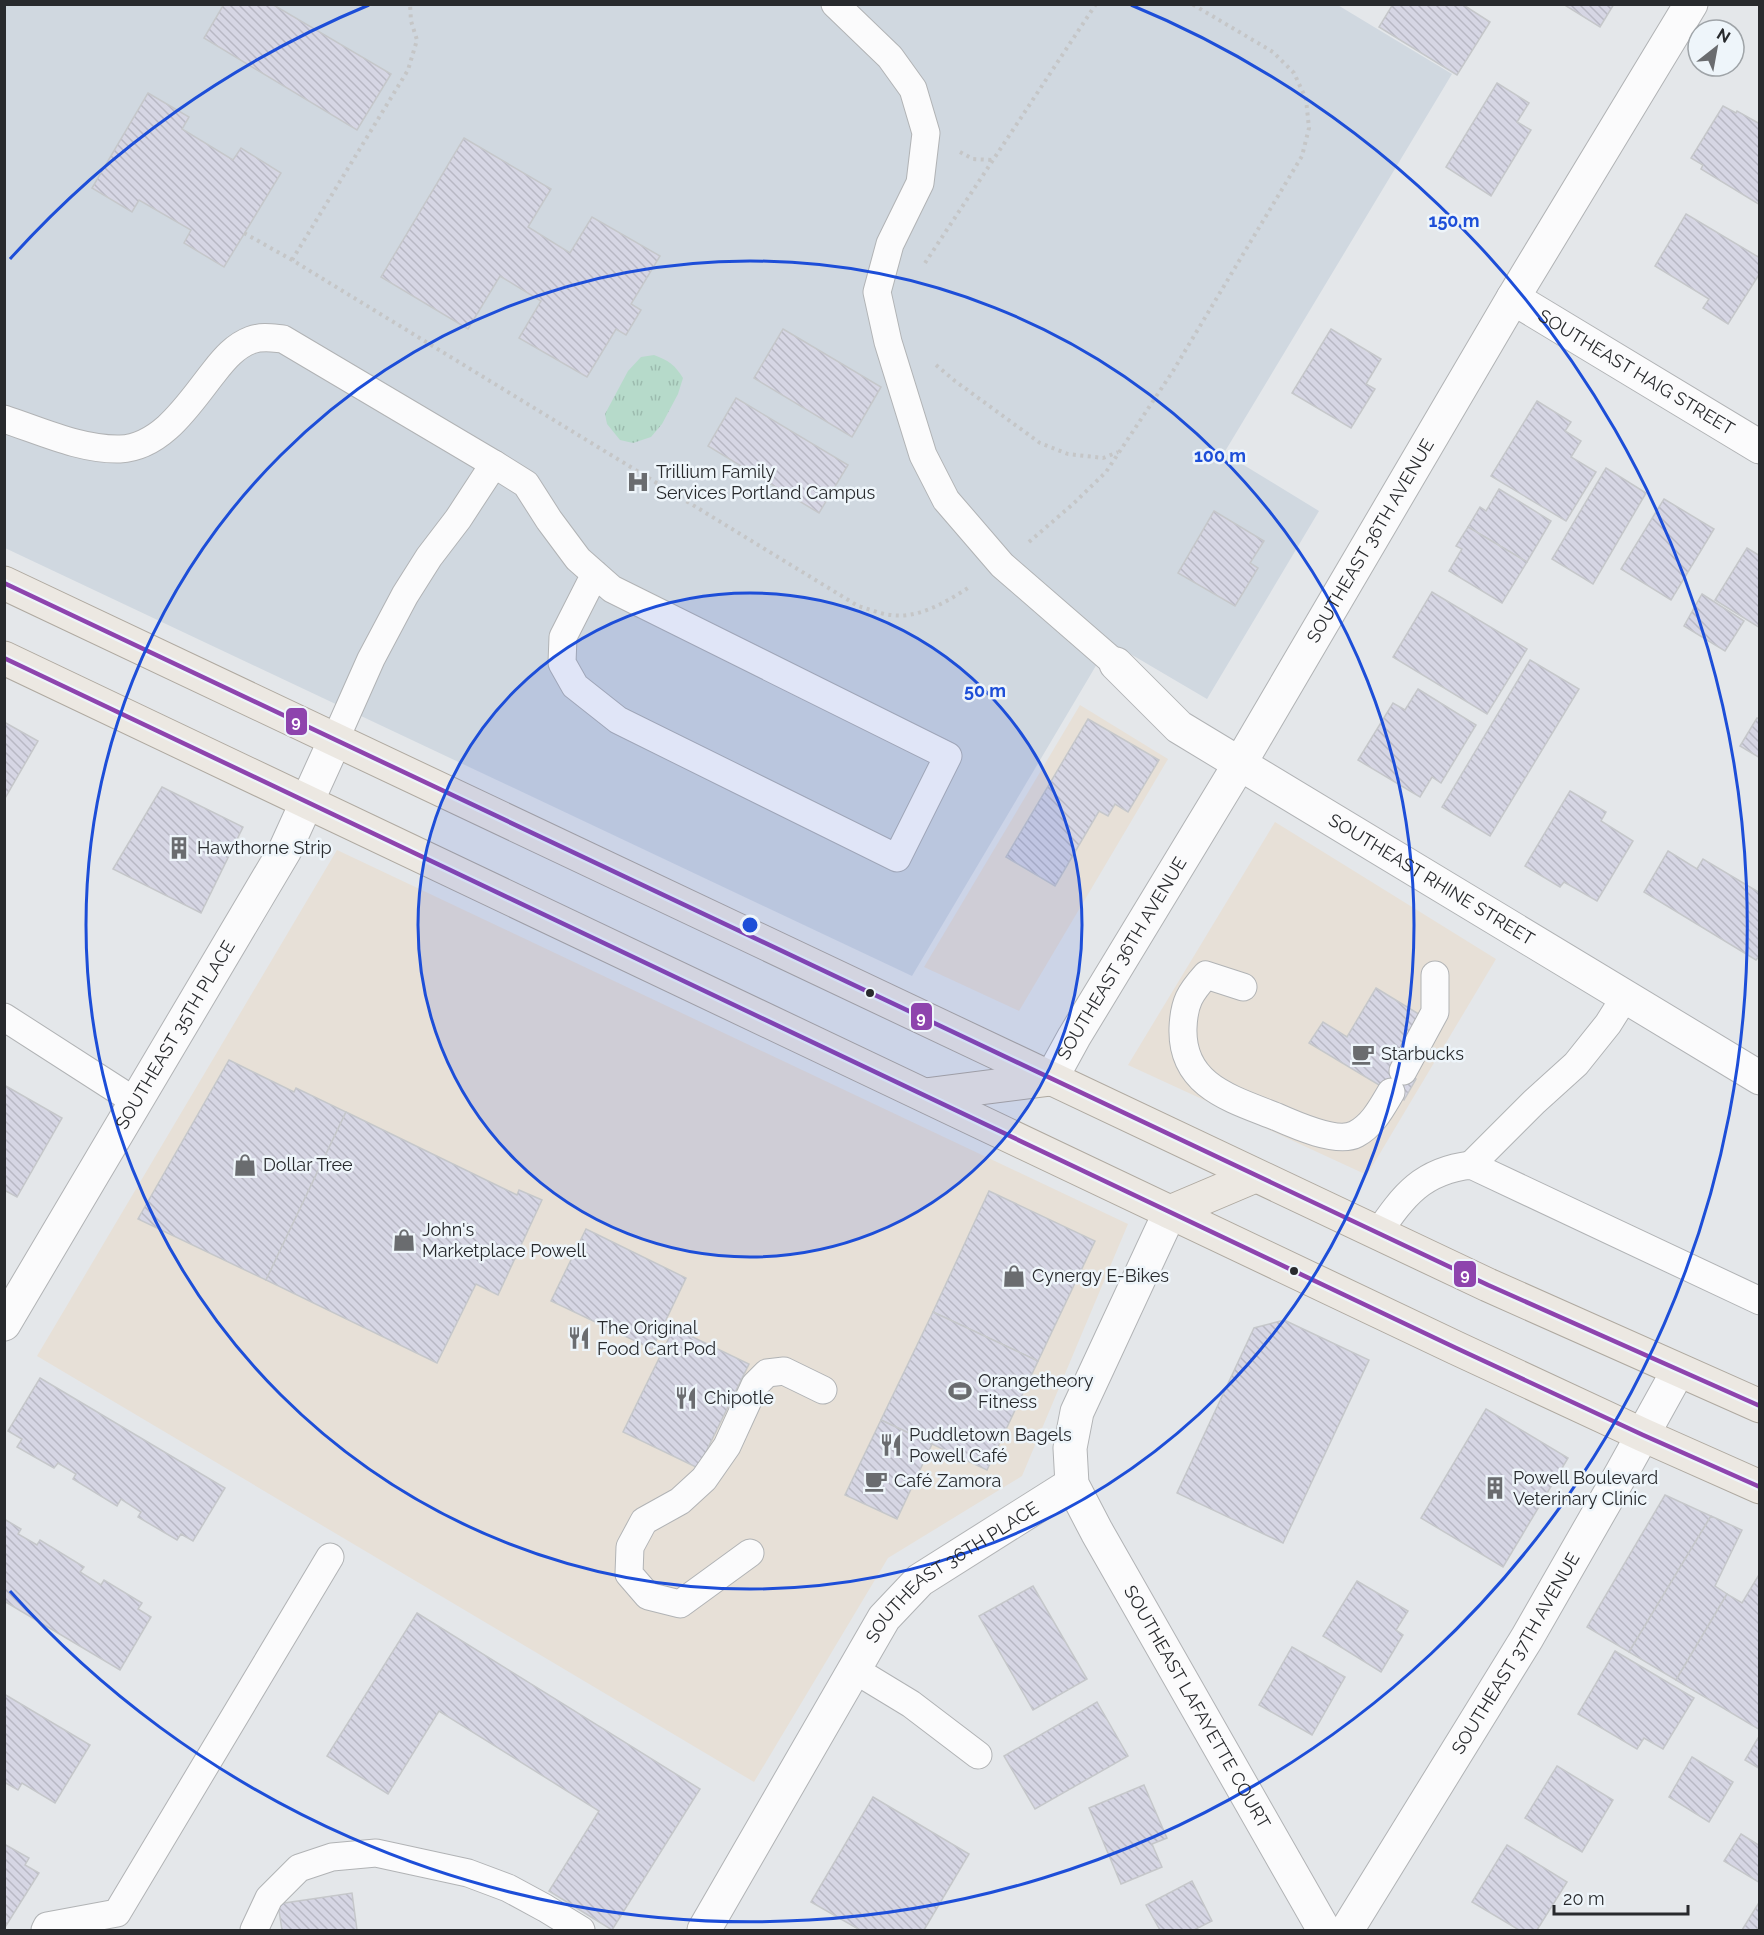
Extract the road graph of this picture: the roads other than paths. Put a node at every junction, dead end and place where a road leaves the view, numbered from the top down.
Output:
1 (835, 4) edge
2 (1691, 4) edge
3 (1513, 298) junction
4 (4, 419) edge
5 (1760, 447) edge
6 (494, 464) junction
7 (595, 574) junction
8 (4, 583) edge
9 (4, 658) edge
10 (1116, 664) joint
11 (335, 740) junction
12 (1239, 765) junction
13 (307, 802) junction
14 (1435, 975) dead end
15 (1243, 987) dead end
16 (1625, 997) junction
17 (4, 1017) edge
18 (1760, 1078) edge
19 (1051, 1079) junction
20 (925, 1095) junction
21 (136, 1102) junction
22 (1471, 1165) junction
23 (1255, 1176) junction
24 (1170, 1212) junction
25 (1378, 1233) junction
26 (1760, 1301) edge
27 (4, 1324) edge
28 (1678, 1371) junction
29 (823, 1390) dead end
30 (1760, 1406) edge
31 (1643, 1435) junction
32 (1072, 1484) junction
33 (1760, 1487) edge
34 (750, 1553) dead end
35 (330, 1557) dead end
36 (855, 1670) junction
37 (978, 1755) dead end
38 (45, 1930) edge
39 (254, 1930) edge
40 (581, 1930) edge
41 (704, 1930) edge
42 (1324, 1930) edge
43 (1347, 1930) edge

1 - 10 lane
2 - 3 street, SOUTHEAST 36TH AVENUE
3 - 5 street, SOUTHEAST HAIG STREET
3 - 12 street, SOUTHEAST 36TH AVENUE
4 - 6 lane
6 - 7 lane
6 - 11 lane
7 - 7 lane
8 - 11 main road
9 - 13 main road
10 - 12 street, SOUTHEAST RHINE STREET
11 - 13 street, SOUTHEAST 35TH PLACE
11 - 19 main road
12 - 16 street, SOUTHEAST RHINE STREET
12 - 19 street, SOUTHEAST 36TH AVENUE
13 - 20 main road
13 - 21 street, SOUTHEAST 35TH PLACE
14 - 15 lane
16 - 18 street, SOUTHEAST RHINE STREET
16 - 22 lane
17 - 21 lane
19 - 20 main road
19 - 23 main road
20 - 24 main road
21 - 27 street, SOUTHEAST 35TH PLACE
22 - 25 lane
22 - 26 lane
23 - 24 main road
23 - 25 main road
24 - 31 main road
24 - 32 street
25 - 28 main road
28 - 30 main road
28 - 31 street, SOUTHEAST 37TH AVENUE
29 - 34 lane
31 - 33 main road
31 - 43 street, SOUTHEAST 37TH AVENUE
32 - 36 street, SOUTHEAST 36TH PLACE
32 - 42 street, SOUTHEAST LAFAYETTE COURT
35 - 38 lane
36 - 37 lane
36 - 41 street, SOUTHEAST 36TH PLACE
39 - 40 lane

